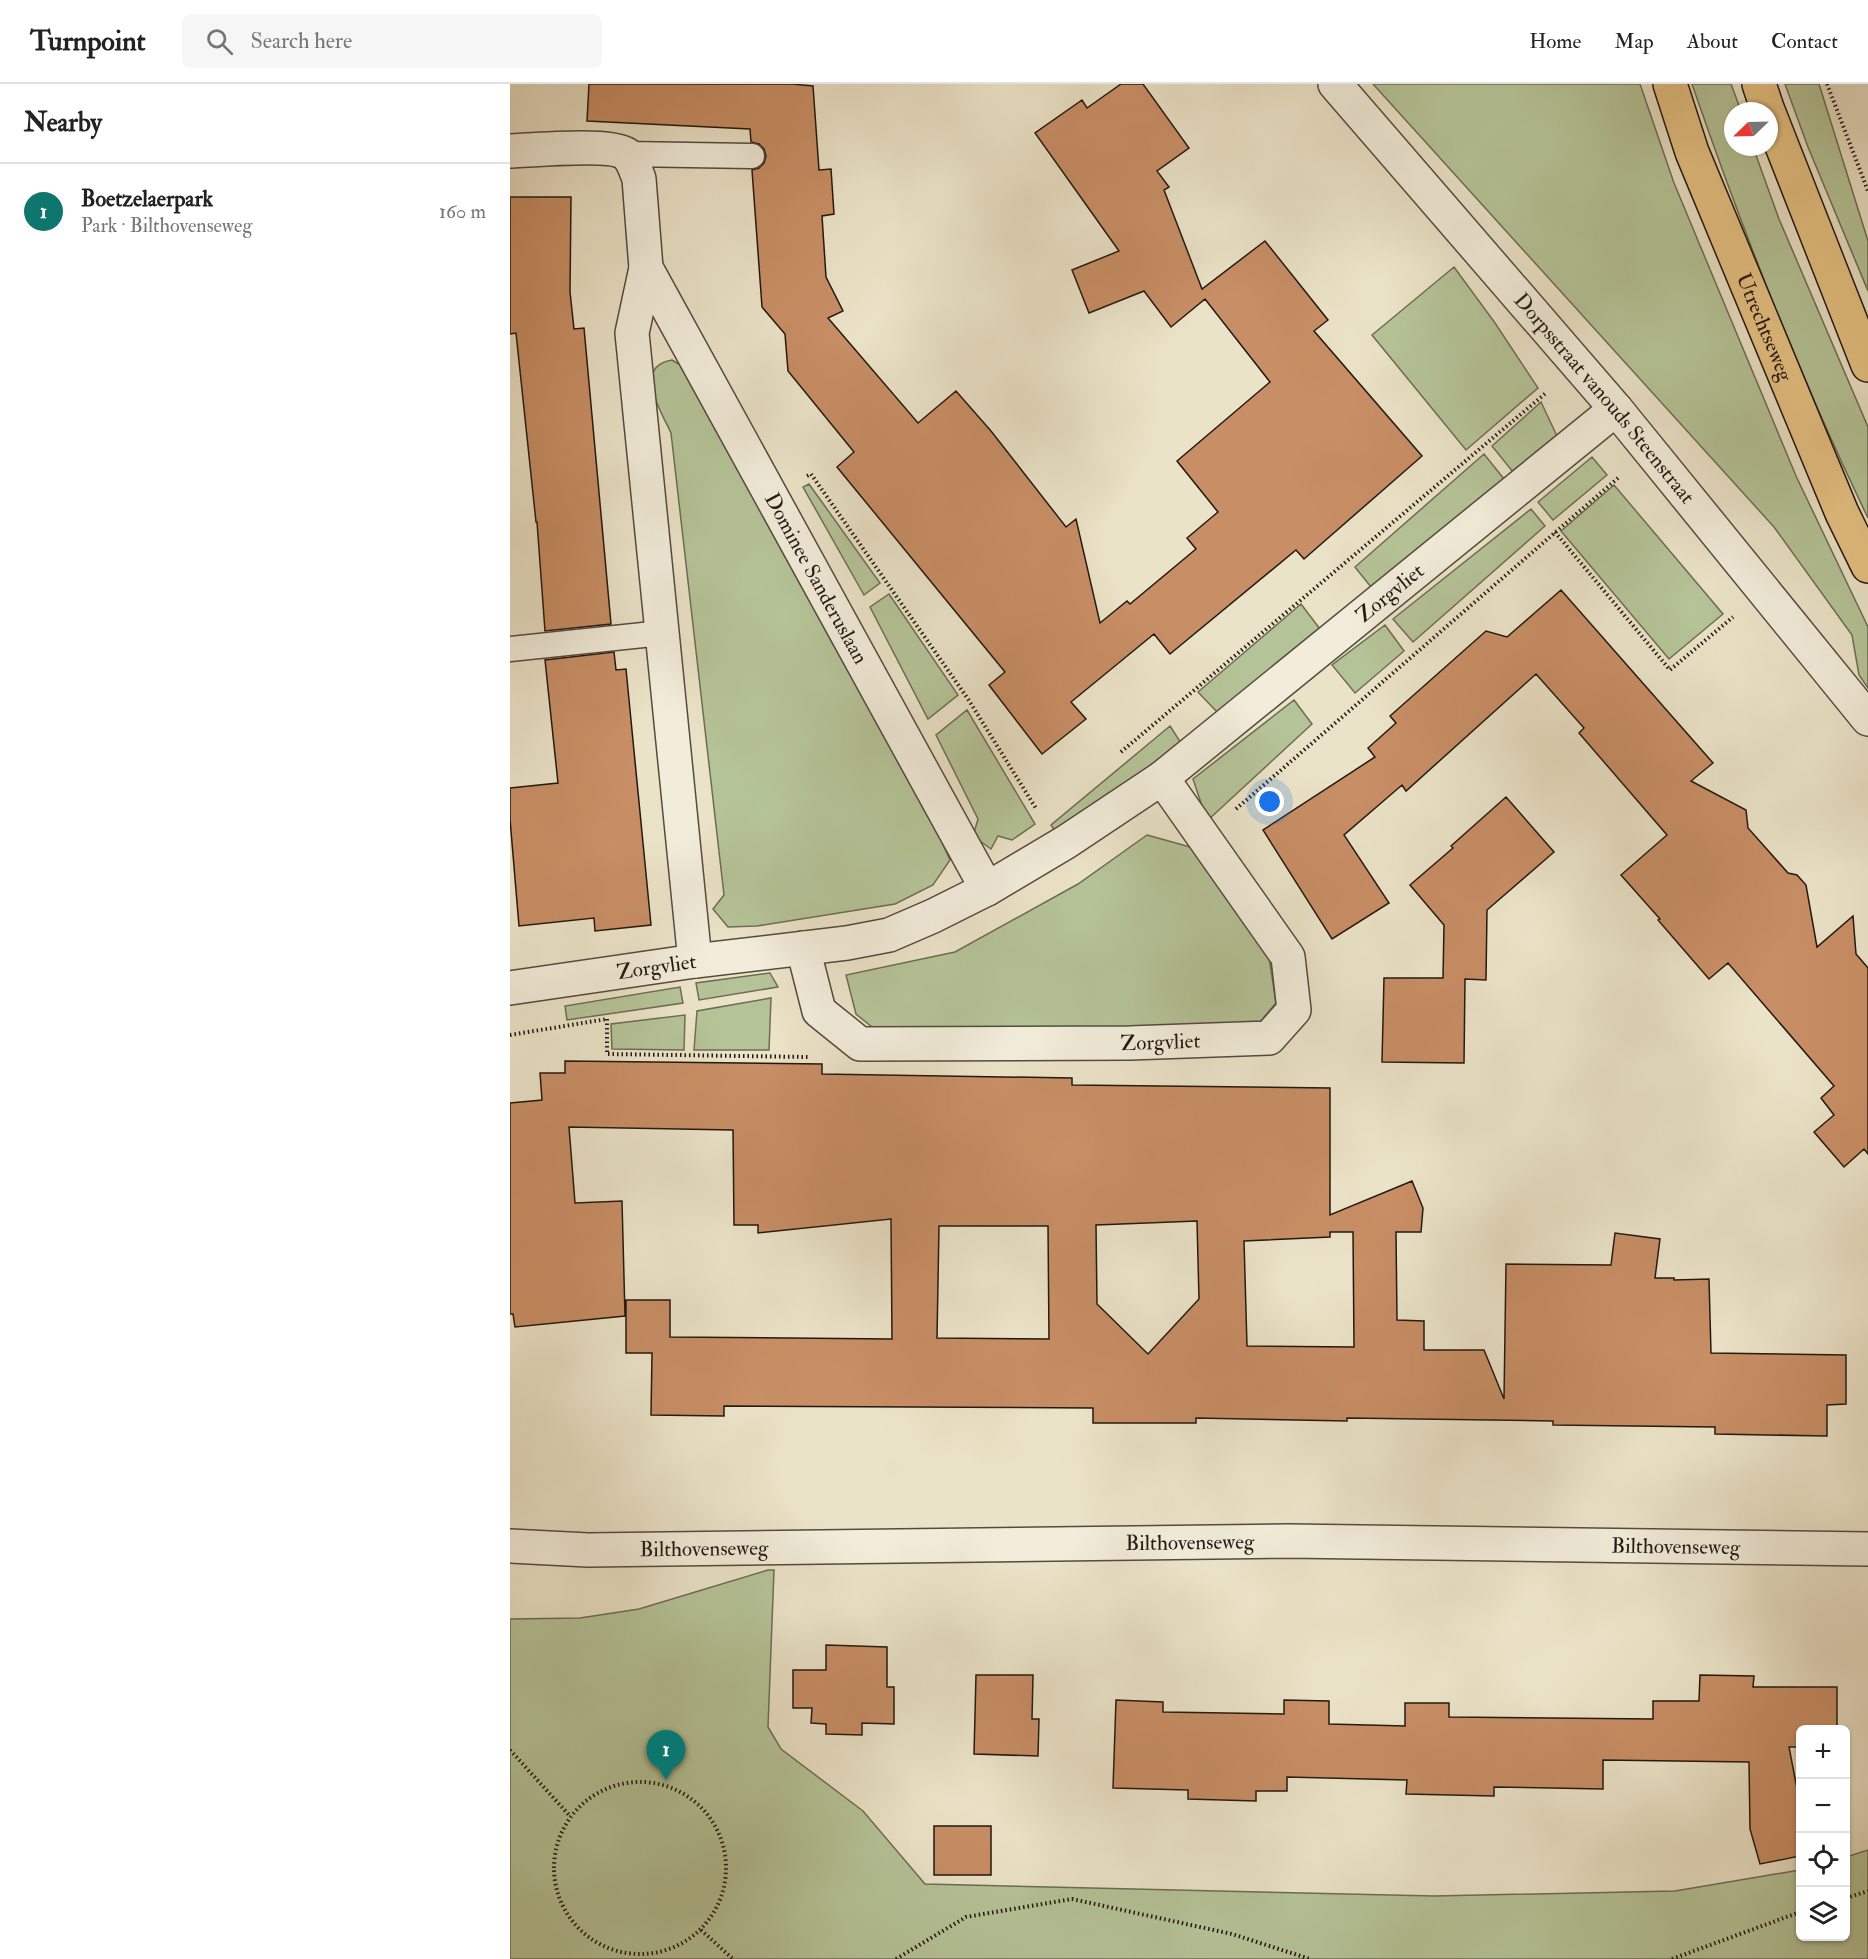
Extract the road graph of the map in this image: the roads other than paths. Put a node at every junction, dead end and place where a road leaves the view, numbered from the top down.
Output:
1 (1335, 84) edge
2 (1670, 84) edge
3 (1759, 84) edge
4 (1765, 102) edge
5 (1778, 135) edge
6 (510, 151) edge
7 (626, 154) junction
8 (752, 156) dead end
9 (646, 268) junction
10 (1868, 365) edge
11 (1616, 409) junction
12 (1868, 566) edge
13 (662, 633) junction
14 (510, 649) edge
15 (1868, 719) edge
16 (1162, 778) junction
17 (987, 888) junction
18 (803, 948) junction
19 (695, 961) junction
20 (510, 988) edge
21 (510, 1546) edge
22 (1868, 1549) edge

1 - 11 street, Dorpsstraat vanouds Steenstraat
2 - 12 main road, Utrechtseweg
3 - 4 main road
5 - 10 main road
6 - 7 street
7 - 8 lane
7 - 9 street, Dominee Sanderuslaan
9 - 13 street, Dominee Sanderuslaan
9 - 17 street, Dominee Sanderuslaan
11 - 15 street, Dorpsstraat vanouds Steenstraat
11 - 16 street, Zorgvliet
13 - 14 lane
13 - 19 street, Dominee Sanderuslaan
16 - 17 street, Zorgvliet
16 - 18 street, Zorgvliet
17 - 18 street, Zorgvliet
18 - 19 street, Zorgvliet
19 - 20 street, Zorgvliet
21 - 22 street, Bilthovenseweg

